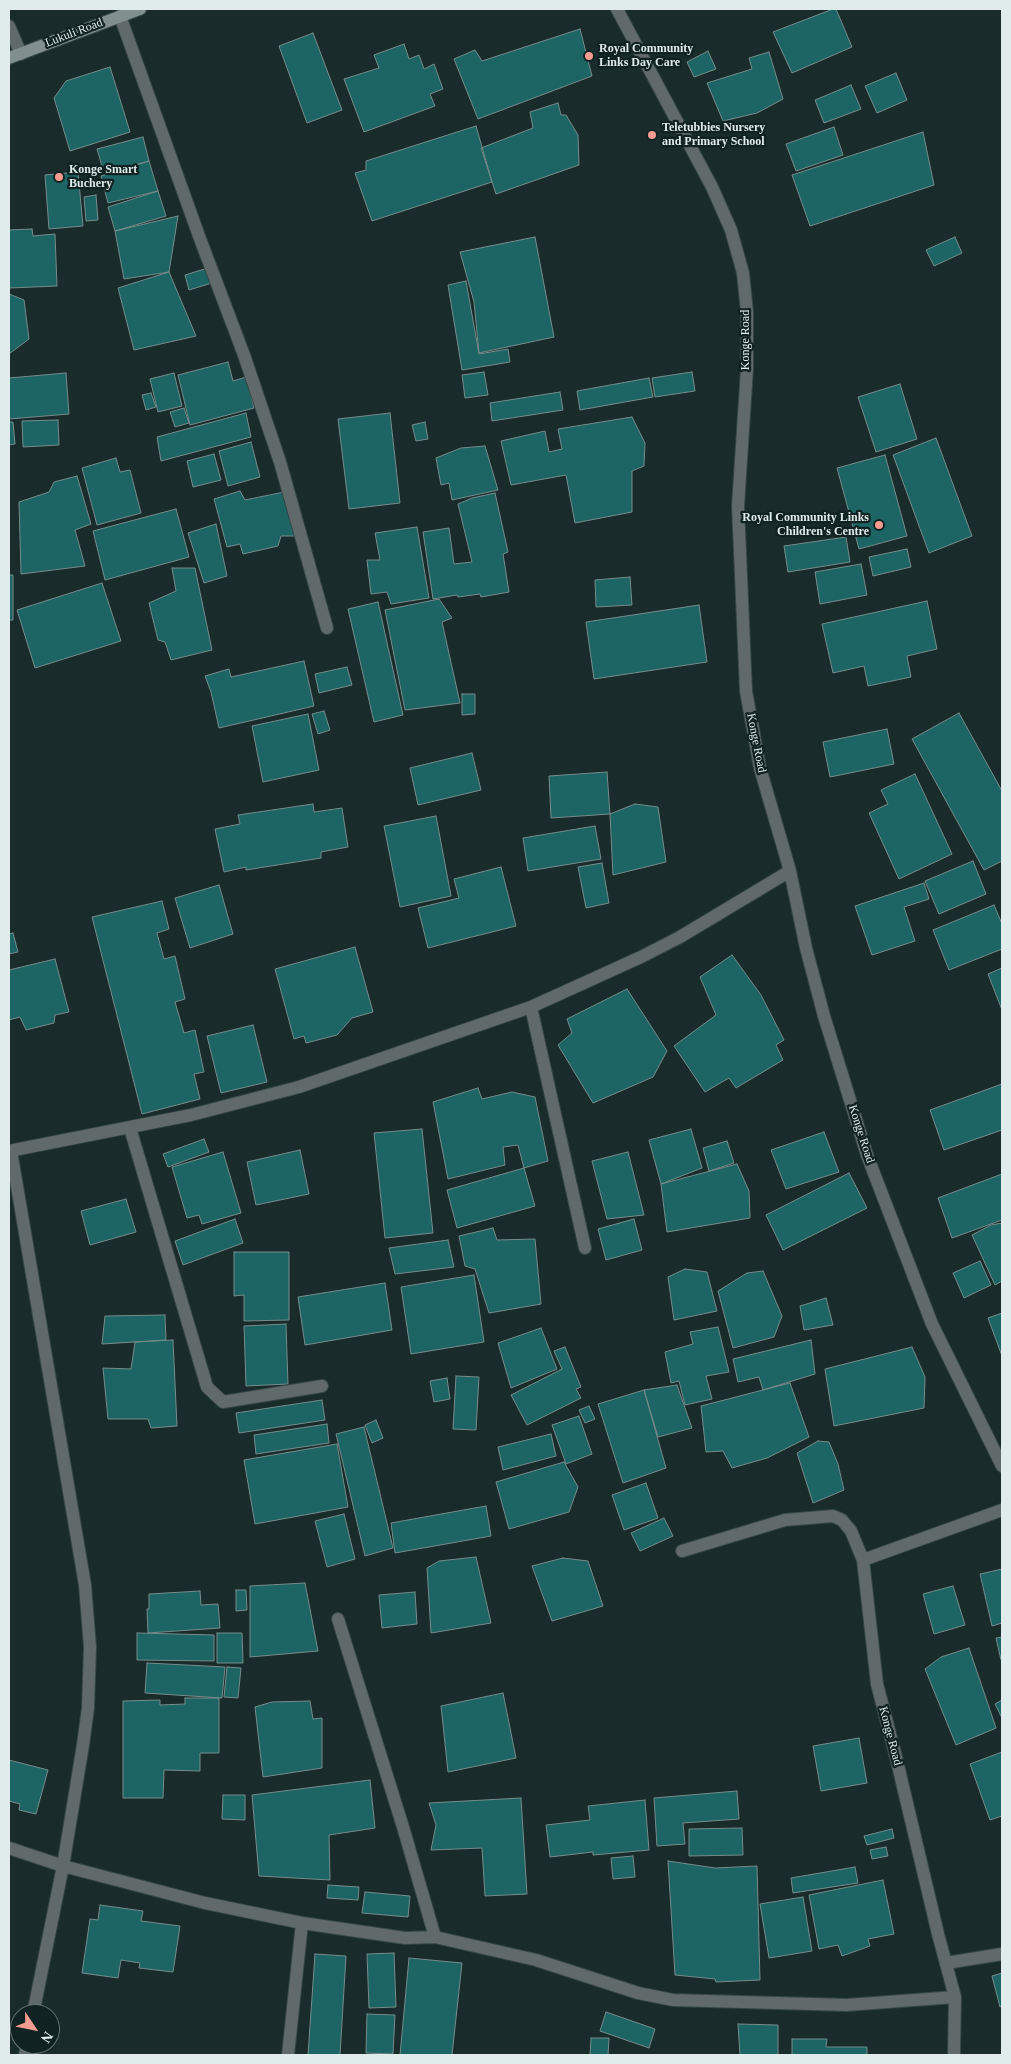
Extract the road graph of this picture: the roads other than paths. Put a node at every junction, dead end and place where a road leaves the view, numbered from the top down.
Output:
1 (140, 9) edge
2 (617, 9) edge
3 (120, 16) junction
4 (9, 26) edge
5 (15, 56) edge
6 (327, 628) dead end
7 (790, 871) junction
8 (531, 1008) junction
9 (130, 1128) junction
10 (10, 1151) edge
11 (585, 1248) dead end
12 (322, 1386) dead end
13 (1002, 1466) edge
14 (1002, 1510) edge
15 (682, 1551) dead end
16 (863, 1560) junction
17 (338, 1619) dead end
18 (9, 1848) edge
19 (64, 1866) junction
20 (302, 1923) junction
21 (435, 1937) junction
22 (1002, 1954) edge
23 (946, 1963) junction
24 (955, 1997) junction
25 (35, 2004) edge
26 (288, 2055) edge
27 (954, 2055) edge

1 - 3 street, Lukuli Road
2 - 7 street, Konge Road
3 - 5 street, Lukuli Road
3 - 6 street
4 - 5 street
7 - 8 street
7 - 13 street, Konge Road
8 - 9 street
8 - 11 street
9 - 10 street
9 - 12 street
10 - 19 street
14 - 16 street
15 - 16 street, Konge Road
16 - 23 street, Konge Road
17 - 21 street
18 - 19 street
19 - 20 street
19 - 25 street
20 - 21 street
20 - 26 street
21 - 24 street
22 - 23 street
23 - 24 street, Konge Road
24 - 27 street, Konge Road

